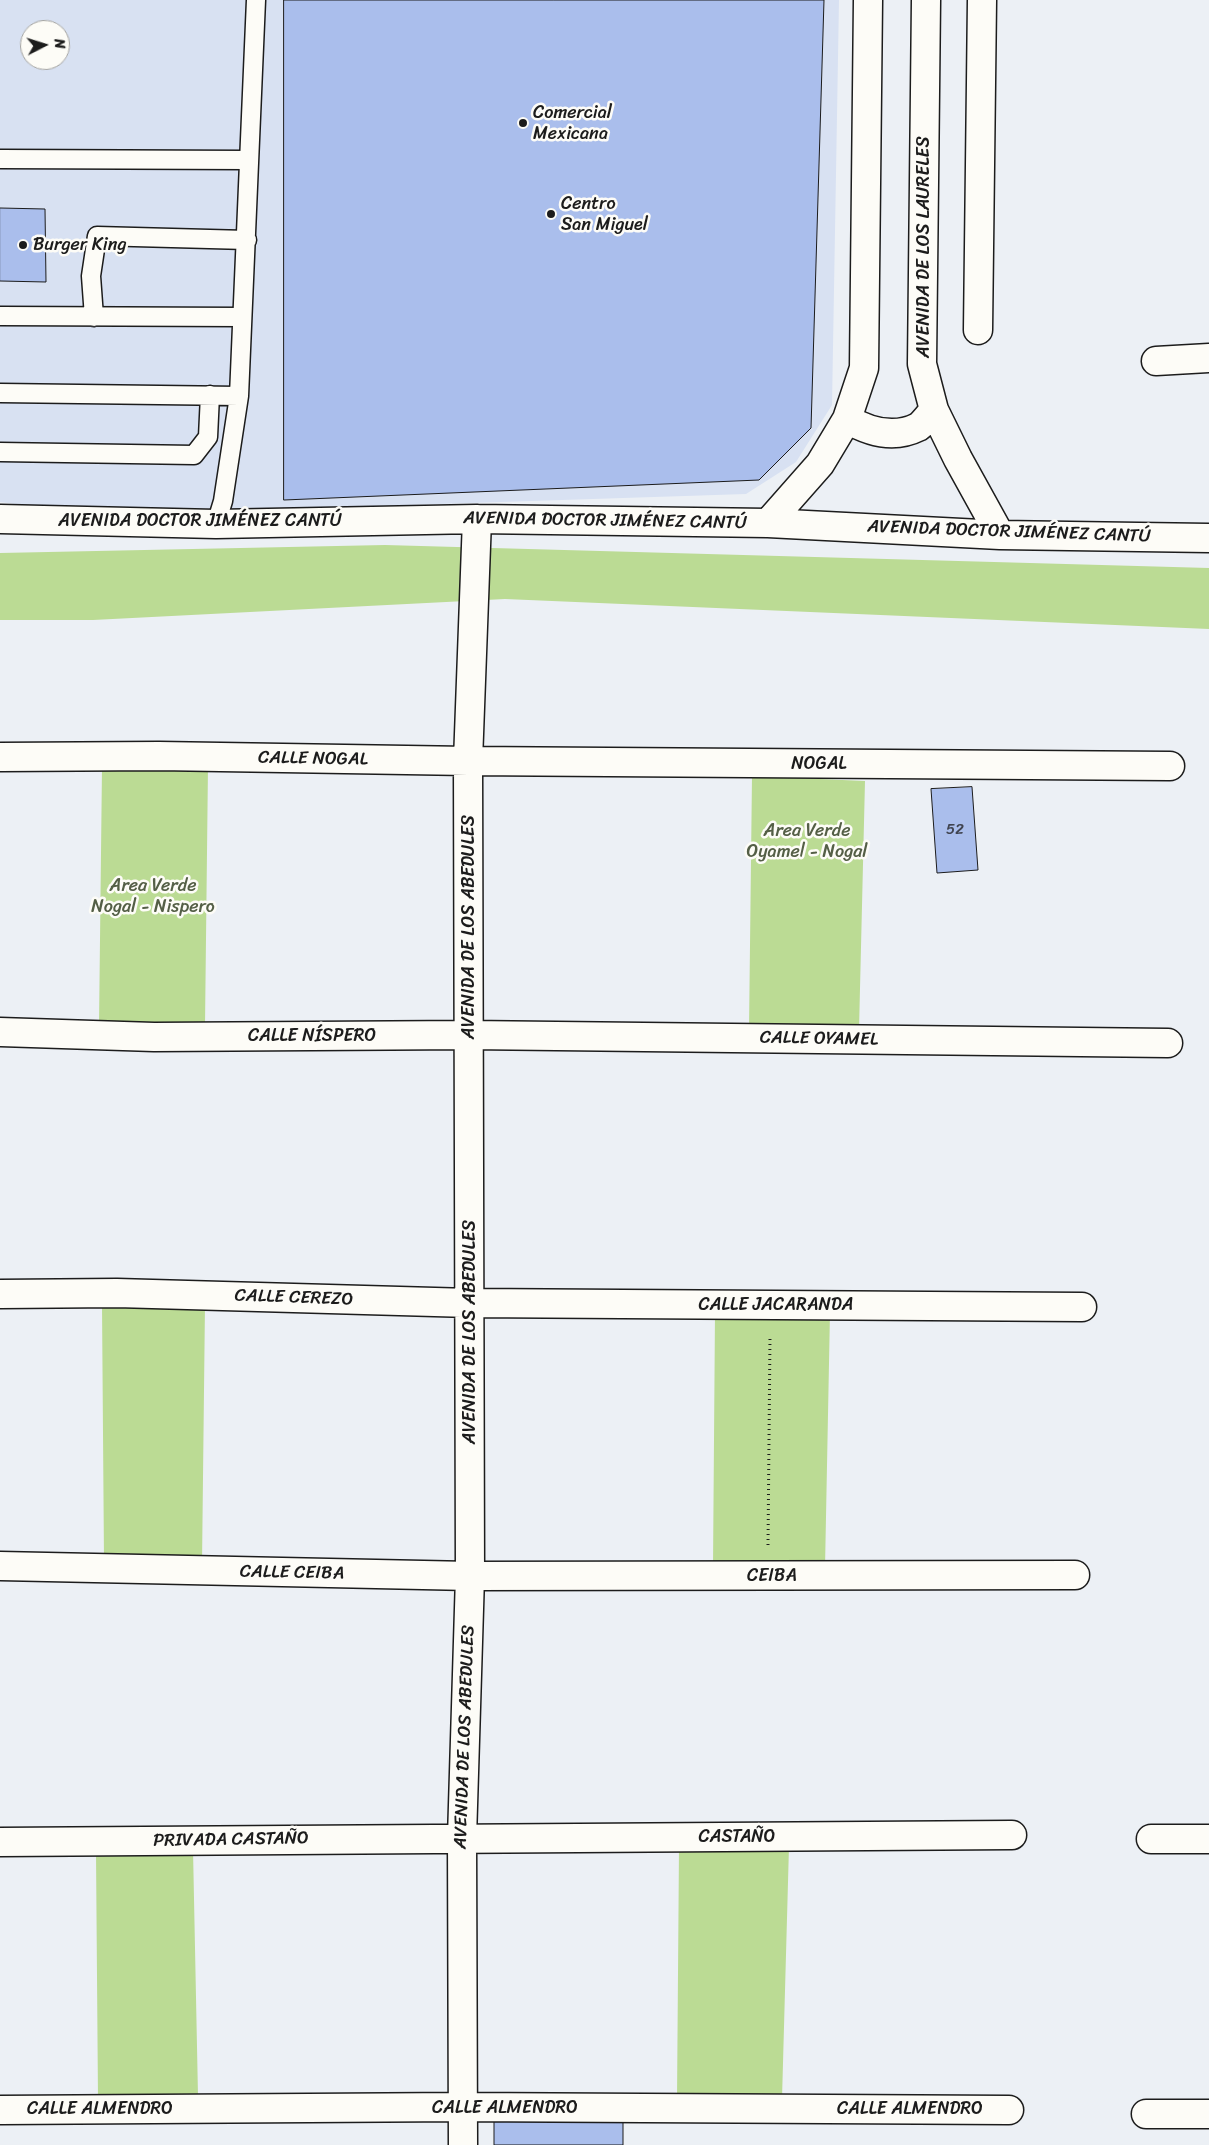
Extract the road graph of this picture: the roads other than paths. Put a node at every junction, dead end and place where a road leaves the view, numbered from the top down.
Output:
1 (256, 0) edge
2 (868, 0) edge
3 (926, 0) edge
4 (982, 0) edge
5 (0, 159) edge
6 (248, 160) junction
7 (247, 240) junction
8 (0, 316) edge
9 (94, 317) junction
10 (242, 317) junction
11 (978, 330) dead end
12 (1209, 358) edge
13 (1156, 361) dead end
14 (0, 394) edge
15 (210, 395) junction
16 (239, 396) junction
17 (934, 410) junction
18 (847, 419) junction
19 (0, 452) edge
20 (0, 519) edge
21 (477, 519) junction
22 (768, 522) junction
23 (216, 524) junction
24 (1000, 535) junction
25 (1209, 538) edge
26 (0, 757) edge
27 (468, 761) junction
28 (1170, 766) dead end
29 (0, 1032) edge
30 (469, 1035) junction
31 (1168, 1043) dead end
32 (0, 1294) edge
33 (470, 1303) junction
34 (1082, 1307) dead end
35 (0, 1566) edge
36 (1075, 1575) dead end
37 (470, 1576) junction
38 (1012, 1835) dead end
39 (462, 1838) junction
40 (1151, 1839) dead end
41 (1209, 1839) edge
42 (0, 1842) edge
43 (462, 2107) junction
44 (0, 2110) edge
45 (1010, 2110) dead end
46 (1146, 2114) dead end
47 (1209, 2114) edge
48 (463, 2145) edge

1 - 6 lane
2 - 18 street
3 - 17 street, AVENIDA DE LOS LAURELES
4 - 11 street
5 - 6 lane
6 - 7 lane
7 - 9 lane
7 - 10 lane
8 - 9 lane
9 - 10 lane
10 - 16 lane
12 - 13 street
14 - 15 lane
15 - 16 lane
15 - 19 lane
16 - 23 lane
17 - 18 street
17 - 24 street, AVENIDA DE LOS LAURELES
18 - 22 street
20 - 23 street, AVENIDA DOCTOR JIMÉNEZ CANTÚ
21 - 22 street, AVENIDA DOCTOR JIMÉNEZ CANTÚ
21 - 23 street, AVENIDA DOCTOR JIMÉNEZ CANTÚ
21 - 27 street, AVENIDA DE LOS ABEDULES
22 - 24 street, AVENIDA DOCTOR JIMÉNEZ CANTÚ
24 - 25 street, AVENIDA DOCTOR JIMÉNEZ CANTÚ
26 - 27 street, CALLE NOGAL
27 - 28 street, NOGAL
27 - 30 street, AVENIDA DE LOS ABEDULES
29 - 30 street, CALLE NÍSPERO
30 - 31 street, CALLE OYAMEL
30 - 33 street, AVENIDA DE LOS ABEDULES
32 - 33 street, CALLE CEREZO
33 - 34 street, CALLE JACARANDA
33 - 37 street, AVENIDA DE LOS ABEDULES
35 - 37 street, CALLE CEIBA
36 - 37 street, CEIBA
37 - 39 street, AVENIDA DE LOS ABEDULES
38 - 39 street, CASTAÑO
39 - 42 street, PRIVADA CASTAÑO
39 - 43 street, AVENIDA DE LOS ABEDULES
40 - 41 street
43 - 44 street, CALLE ALMENDRO
43 - 45 street, CALLE ALMENDRO
43 - 48 street, AVENIDA DE LOS ABEDULES
46 - 47 street

